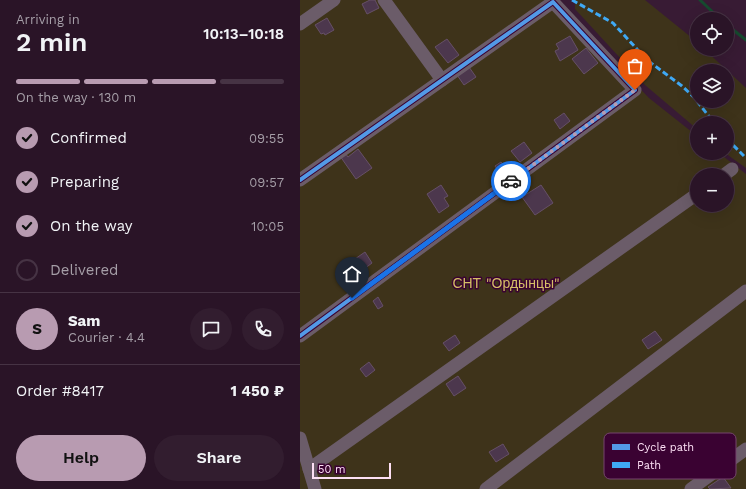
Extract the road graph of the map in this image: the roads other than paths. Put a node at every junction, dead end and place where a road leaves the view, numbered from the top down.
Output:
1 (334, 0) edge
2 (384, 0) edge
3 (300, 24) edge
4 (442, 80) junction
5 (300, 180) edge
6 (690, 199) edge
7 (746, 291) edge
8 (300, 336) edge
9 (300, 438) edge
10 (746, 449) edge
11 (736, 456) edge
12 (309, 469) junction
13 (705, 479) edge
14 (315, 489) edge
15 (486, 489) edge
16 (691, 489) edge

1 - 3 street
2 - 4 street
4 - 5 street
4 - 8 street
6 - 12 street
7 - 15 street
9 - 12 street
10 - 11 street
12 - 14 street
13 - 16 street

